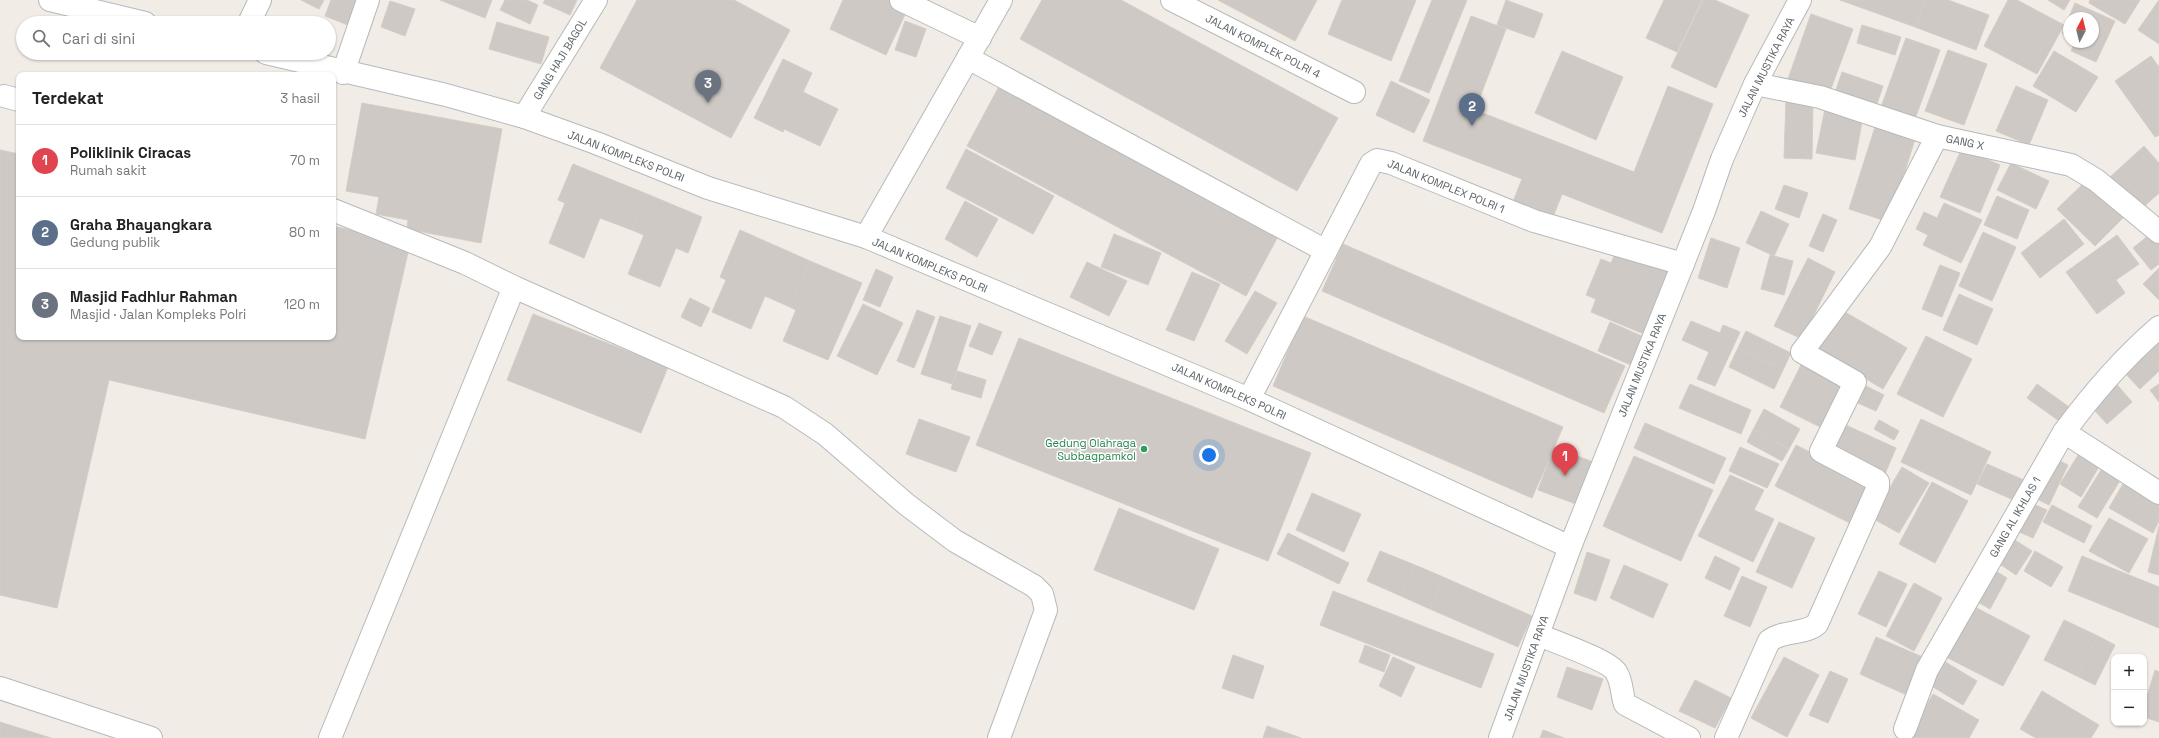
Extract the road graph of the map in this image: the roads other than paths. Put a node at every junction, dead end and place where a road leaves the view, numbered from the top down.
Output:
1 (50, 0) edge
2 (260, 0) edge
3 (368, 0) edge
4 (596, 0) edge
5 (901, 0) edge
6 (1001, 0) edge
7 (1172, 0) edge
8 (1800, 0) edge
9 (116, 16) edge
10 (252, 16) edge
11 (980, 38) junction
12 (968, 58) junction
13 (293, 60) edge
14 (343, 73) junction
15 (1755, 84) junction
16 (1354, 92) dead end
17 (524, 117) junction
18 (1937, 136) junction
19 (336, 211) edge
20 (2159, 232) edge
21 (866, 237) junction
22 (1326, 251) junction
23 (1683, 264) junction
24 (514, 287) junction
25 (2159, 327) edge
26 (1249, 399) junction
27 (2064, 432) junction
28 (2159, 493) edge
29 (1570, 547) junction
30 (1539, 635) junction
31 (0, 688) edge
32 (1905, 729) dead end
33 (151, 738) edge
34 (330, 738) edge
35 (999, 738) edge
36 (1500, 738) edge
37 (1689, 738) edge
38 (1726, 738) edge

1 - 9 street
2 - 10 street
3 - 14 street
4 - 17 street, GANG HAJI BAGOL
5 - 11 street
6 - 11 street
7 - 16 street, JALAN KOMPLEK POLRI 4
8 - 15 street, JALAN MUSTIKA RAYA
11 - 12 street
12 - 21 street
12 - 22 street
13 - 14 street, JALAN KOMPLEKS POLRI
14 - 17 street, JALAN KOMPLEKS POLRI
15 - 18 street, GANG X
15 - 23 street, JALAN MUSTIKA RAYA
17 - 21 street, JALAN KOMPLEKS POLRI
18 - 20 street, GANG X
18 - 38 street
19 - 24 street
21 - 26 street, JALAN KOMPLEKS POLRI
22 - 23 street, JALAN KOMPLEX POLRI 1
22 - 26 street, JALAN KOMPLEX POLRI 1
23 - 29 street, JALAN MUSTIKA RAYA
24 - 34 street
24 - 35 street
25 - 27 street, GANG AL IKHLAS 1
26 - 29 street, JALAN KOMPLEKS POLRI
27 - 28 street
27 - 32 street, GANG AL IKHLAS 1
29 - 30 street, JALAN MUSTIKA RAYA
30 - 36 street, JALAN MUSTIKA RAYA
30 - 37 street
31 - 33 street

